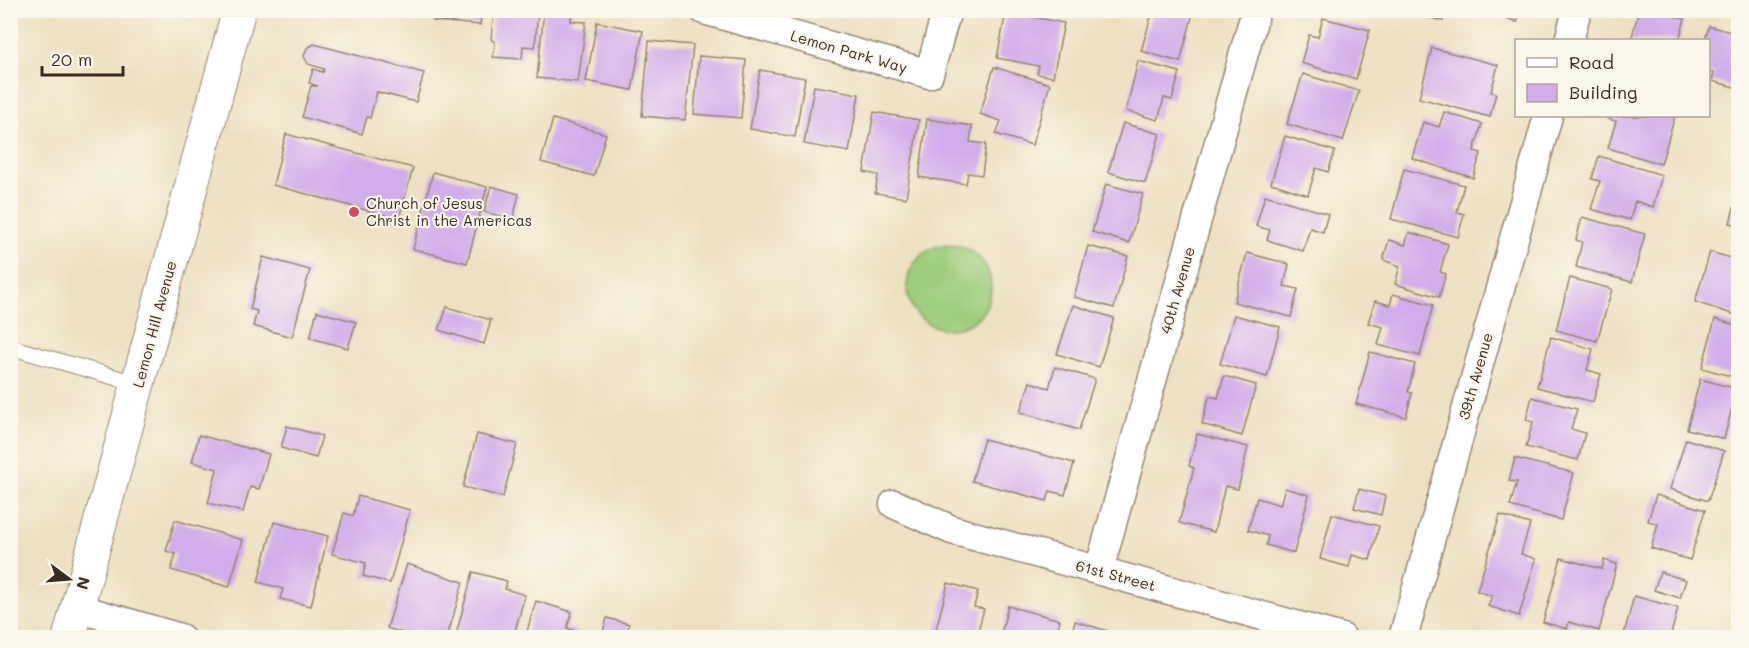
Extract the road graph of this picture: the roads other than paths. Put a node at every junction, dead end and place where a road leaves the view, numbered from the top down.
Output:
1 (239, 10) edge
2 (705, 10) edge
3 (946, 10) edge
4 (1256, 10) edge
5 (1577, 10) edge
6 (1569, 39) edge
7 (1548, 117) edge
8 (10, 347) edge
9 (138, 384) junction
10 (894, 504) dead end
11 (1098, 570) junction
12 (73, 623) edge
13 (180, 638) edge
14 (1342, 638) edge
15 (1403, 638) edge

1 - 9 street, Lemon Hill Avenue
2 - 3 street, Lemon Park Way
4 - 11 street, 40th Avenue
5 - 6 street
7 - 15 street, 39th Avenue
8 - 9 lane
9 - 12 street, Lemon Hill Avenue
10 - 11 street, 61st Street
11 - 14 street, 61st Street
12 - 13 street

